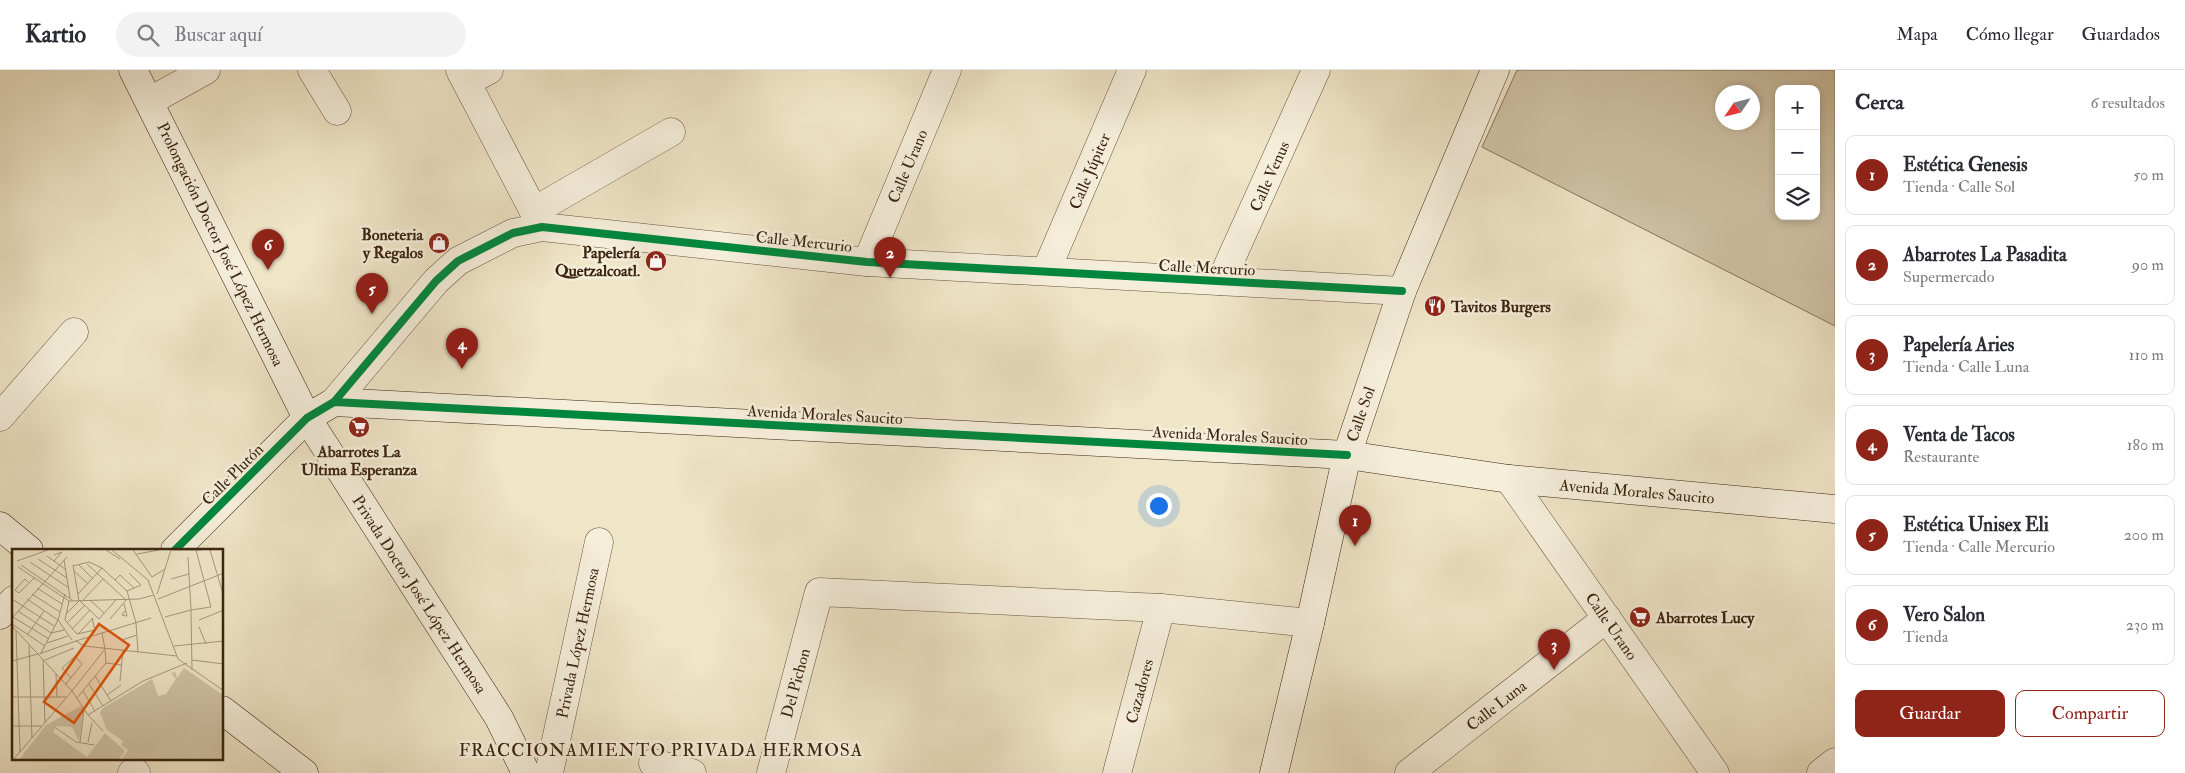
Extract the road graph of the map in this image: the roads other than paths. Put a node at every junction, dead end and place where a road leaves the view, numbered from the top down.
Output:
1 (133, 70) edge
2 (206, 70) edge
3 (312, 70) edge
4 (947, 70) edge
5 (1132, 70) edge
6 (1316, 70) edge
7 (1495, 70) edge
8 (472, 74) edge
9 (150, 101) junction
10 (337, 112) dead end
11 (671, 132) dead end
12 (538, 219) junction
13 (867, 262) junction
14 (1046, 271) junction
15 (1221, 281) junction
16 (1402, 291) junction
17 (74, 332) dead end
18 (334, 402) junction
19 (0, 417) edge
20 (307, 418) junction
21 (1347, 454) junction
22 (1509, 479) junction
23 (1835, 509) edge
24 (0, 526) edge
25 (599, 542) dead end
26 (28, 549) edge
27 (176, 549) edge
28 (12, 602) edge
29 (1161, 608) junction
30 (0, 615) edge
31 (1607, 618) junction
32 (1310, 623) junction
33 (224, 712) edge
34 (1835, 762) edge
35 (653, 763) dead end
36 (132, 773) edge
37 (136, 773) edge
38 (304, 773) edge
39 (526, 773) edge
40 (549, 773) edge
41 (692, 773) edge
42 (771, 773) edge
43 (1117, 773) edge
44 (1274, 773) edge
45 (1409, 773) edge
46 (1715, 773) edge
47 (1821, 773) edge

1 - 9 street, Prolongación Doctor José López Hermosa
2 - 9 street
3 - 10 street
4 - 13 street, Calle Urano
5 - 14 street, Calle Júpiter
6 - 15 street, Calle Venus
7 - 16 street, Calle Sol
8 - 12 street
9 - 20 street, Prolongación Doctor José López Hermosa
11 - 12 street
12 - 13 street, Calle Mercurio
12 - 18 street, Calle Mercurio
13 - 14 street, Calle Mercurio
14 - 15 street, Calle Mercurio
15 - 16 street, Calle Mercurio
16 - 21 street, Calle Sol
17 - 19 street
18 - 20 street
18 - 21 street, Avenida Morales Saucito
20 - 27 street, Calle Plutón
20 - 39 street, Privada Doctor José López Hermosa
21 - 22 street, Avenida Morales Saucito
21 - 32 street, Calle Sol
22 - 23 street, Avenida Morales Saucito
22 - 31 street, Calle Urano
24 - 26 street
25 - 40 street, Privada López Hermosa
28 - 30 street
29 - 32 street
29 - 42 street, Del Pichon
29 - 43 street, Cazadores
31 - 45 street, Calle Luna
31 - 46 street, Calle Urano
32 - 44 street, Calle Sol
33 - 38 street
34 - 47 street
35 - 41 street
36 - 37 street

